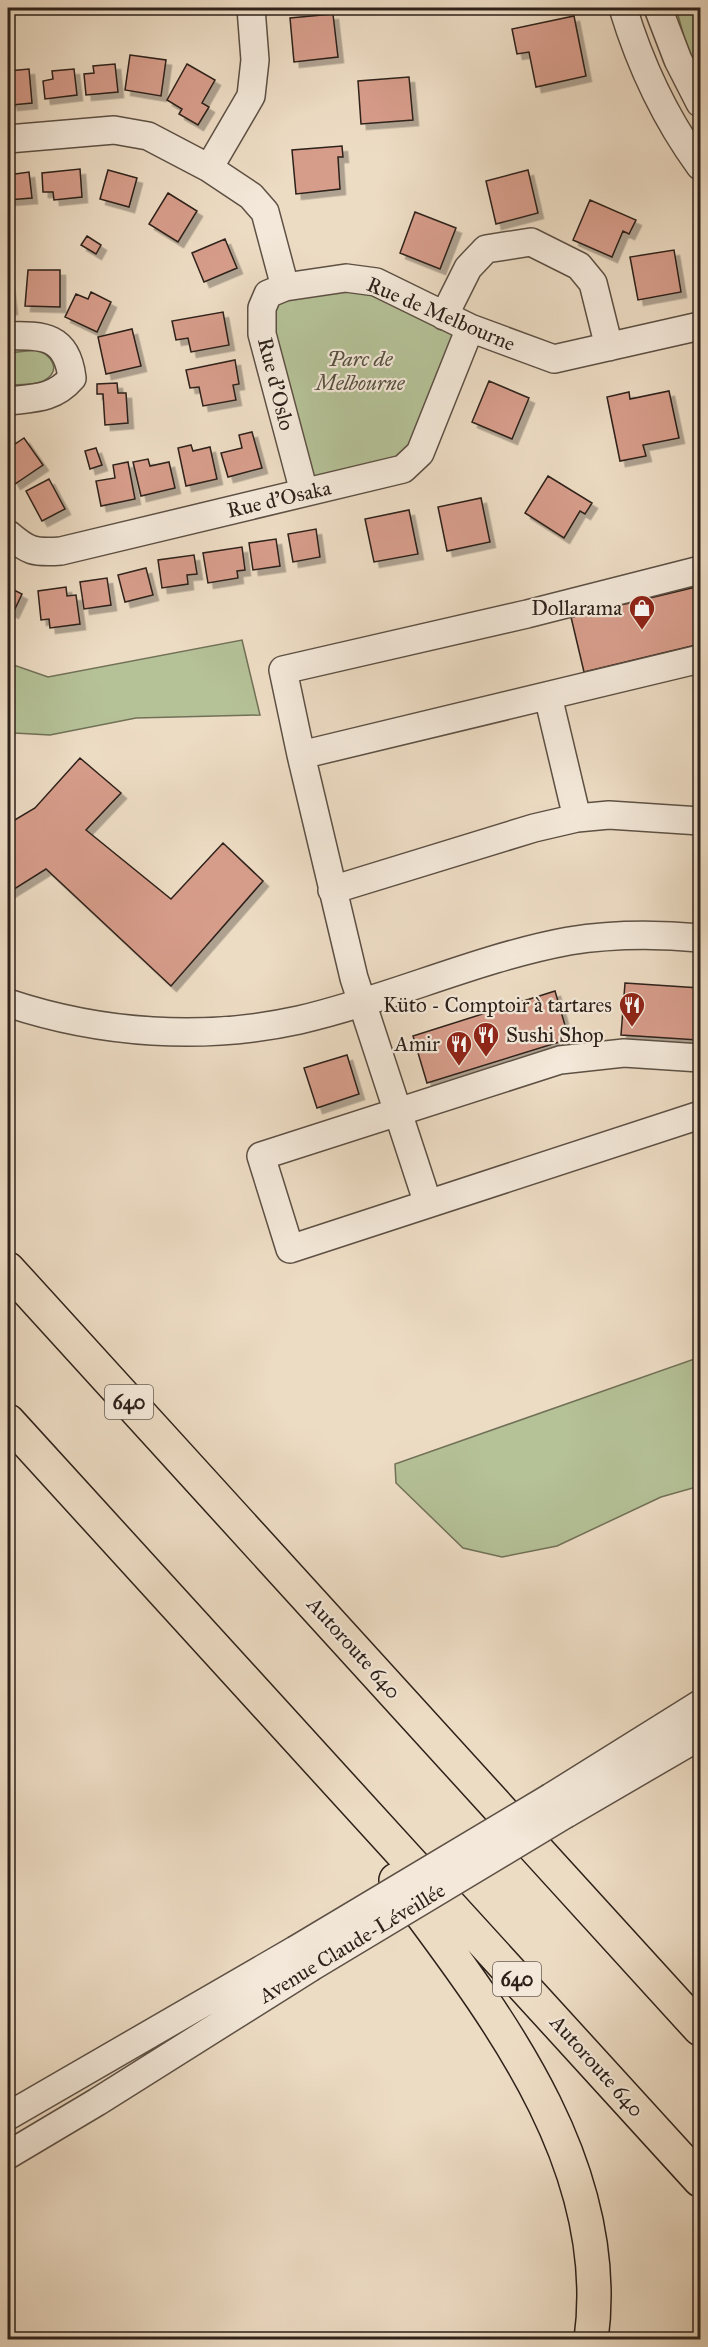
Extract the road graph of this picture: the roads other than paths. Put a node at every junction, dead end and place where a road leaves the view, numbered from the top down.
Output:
1 (251, 8) edge
2 (623, 8) edge
3 (658, 8) edge
4 (700, 104) edge
5 (8, 139) edge
6 (700, 165) edge
7 (209, 168) junction
8 (285, 287) junction
9 (444, 316) junction
10 (700, 326) edge
11 (470, 328) junction
12 (8, 336) edge
13 (609, 347) junction
14 (8, 401) edge
15 (304, 492) junction
16 (8, 534) edge
17 (700, 570) edge
18 (700, 659) edge
19 (548, 696) junction
20 (301, 755) junction
21 (577, 818) junction
22 (700, 821) edge
23 (332, 890) junction
24 (700, 938) edge
25 (362, 1002) junction
26 (8, 1003) edge
27 (700, 1058) edge
28 (398, 1111) junction
29 (700, 1115) edge
30 (428, 1204) junction
31 (8, 1269) edge
32 (8, 1421) edge
33 (700, 1704) edge
34 (700, 1736) edge
35 (334, 1779) junction
36 (558, 1806) junction
37 (596, 1914) junction
38 (303, 1959) junction
39 (700, 1997) edge
40 (700, 2029) edge
41 (8, 2116) edge
42 (8, 2155) edge
43 (700, 2180) edge
44 (591, 2340) edge

1 - 7 street
2 - 6 street
3 - 4 street
5 - 7 street
7 - 8 street
8 - 9 street, Rue de Melbourne
8 - 15 street, Rue d'Oslo
9 - 11 street, Rue de Melbourne
9 - 13 street
10 - 13 street, Rue de Melbourne
11 - 13 street, Rue de Melbourne
11 - 15 street, Rue d'Osaka
12 - 14 street
15 - 16 street, Rue d'Osaka
17 - 20 street
18 - 19 street
19 - 20 street
19 - 21 street
20 - 23 street
21 - 22 street
21 - 23 street
23 - 25 street
24 - 25 street
25 - 26 street
25 - 28 street
27 - 28 street
28 - 30 street
28 - 30 street
29 - 30 street
31 - 37 highway, Autoroute 640 / 640
32 - 35 highway, Autoroute 640 / 640
33 - 36 street, Avenue Claude-Léveillée
34 - 36 street, Avenue Claude-Léveillée
35 - 43 highway, Autoroute 640 / 640
35 - 44 highway
36 - 38 street, Avenue Claude-Léveillée, bridge
37 - 39 highway
37 - 40 highway, Autoroute 640 / 640
38 - 41 street, Avenue Claude-Léveillée
38 - 42 street, Avenue Claude-Léveillée

